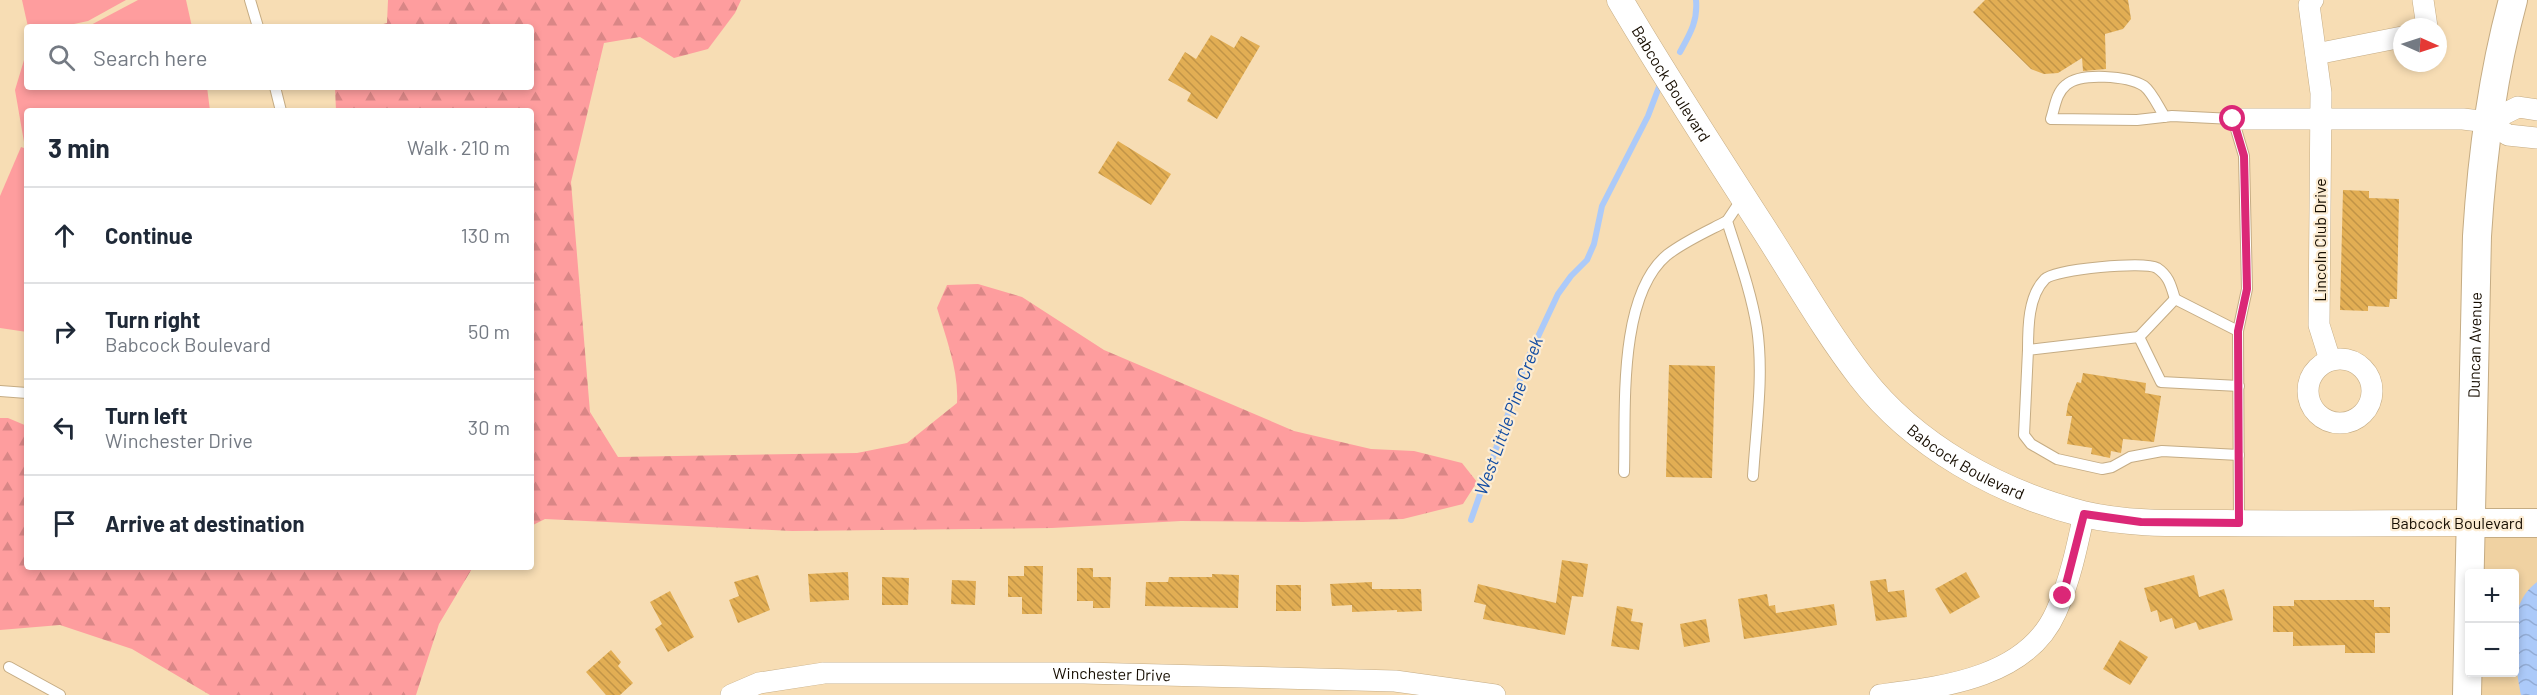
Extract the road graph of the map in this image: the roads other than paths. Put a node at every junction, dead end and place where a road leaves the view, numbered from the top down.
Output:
1 (250, 0) edge
2 (1620, 0) edge
3 (2423, 0) edge
4 (2513, 0) edge
5 (2311, 2) edge
6 (2426, 18) edge
7 (257, 24) edge
8 (2393, 39) edge
9 (2316, 54) junction
10 (276, 90) edge
11 (280, 108) edge
12 (2537, 110) edge
13 (2164, 117) junction
14 (2233, 119) junction
15 (2321, 119) junction
16 (2488, 122) junction
17 (2537, 138) edge
18 (1744, 197) junction
19 (1727, 221) junction
20 (2175, 299) junction
21 (2238, 331) junction
22 (2139, 337) junction
23 (2028, 350) junction
24 (2330, 360) dead end
25 (2239, 386) junction
26 (0, 392) edge
27 (24, 393) edge
28 (2239, 455) junction
29 (1624, 472) dead end
30 (1753, 476) dead end
31 (2084, 514) junction
32 (2239, 523) junction
33 (2470, 523) junction
34 (2537, 523) edge
35 (9, 667) dead end
36 (60, 695) edge
37 (731, 695) edge
38 (1495, 695) edge
39 (1880, 695) edge
40 (2467, 695) edge

1 - 7 lane
2 - 18 street, Babcock Boulevard
3 - 6 street
4 - 16 main road, Duncan Avenue
5 - 9 street, Lincoln Club Drive
8 - 9 street
9 - 15 street, Lincoln Club Drive
10 - 11 lane
12 - 16 street
13 - 13 lane
13 - 14 lane
14 - 15 street
14 - 21 lane
15 - 16 street
15 - 24 street, Lincoln Club Drive
16 - 17 street
16 - 33 main road, Duncan Avenue
18 - 19 lane
18 - 31 street, Babcock Boulevard
19 - 29 lane
19 - 30 lane
20 - 21 lane
20 - 22 lane
20 - 23 lane
21 - 25 lane
22 - 23 lane
22 - 25 lane
23 - 28 lane
25 - 28 lane
26 - 27 lane
28 - 32 lane
31 - 32 street, Babcock Boulevard
31 - 39 street
32 - 33 street, Babcock Boulevard
33 - 34 main road, Babcock Boulevard
33 - 40 main road, Duncan Avenue
35 - 36 lane
37 - 38 street, Winchester Drive

